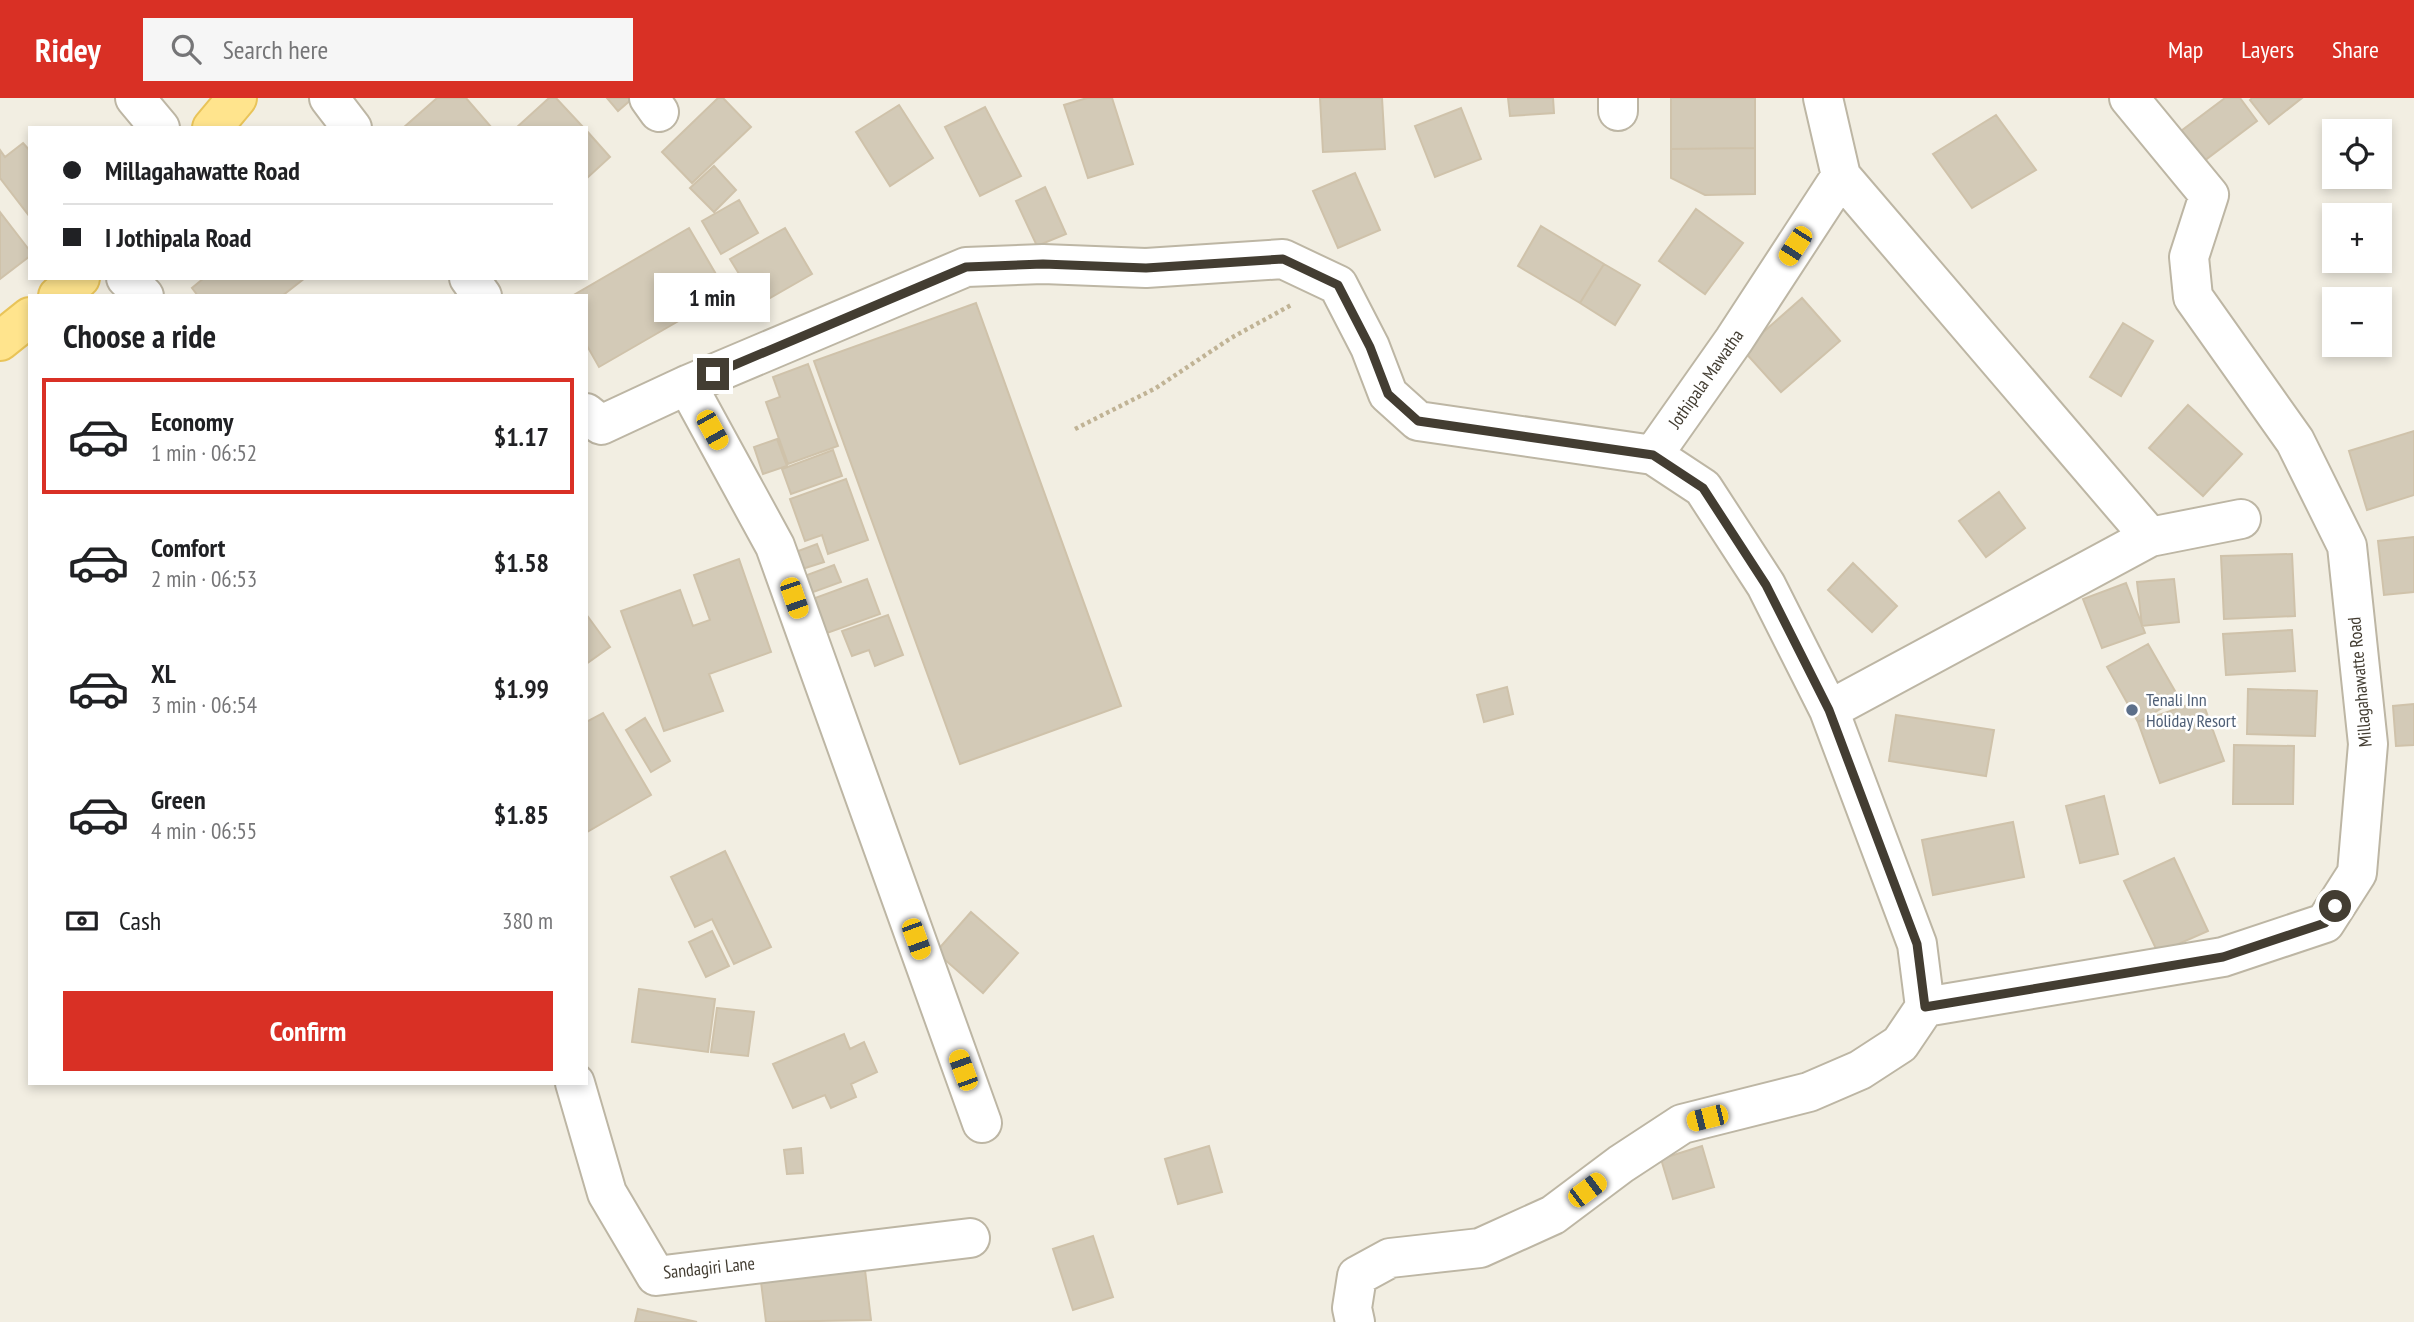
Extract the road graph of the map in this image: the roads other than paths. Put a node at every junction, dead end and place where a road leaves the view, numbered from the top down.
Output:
1 (135, 98) edge
2 (237, 98) edge
3 (329, 98) edge
4 (1823, 98) edge
5 (2129, 98) edge
6 (158, 126) edge
7 (214, 126) edge
8 (350, 126) edge
9 (1840, 176) junction
10 (78, 280) edge
11 (128, 280) edge
12 (60, 294) edge
13 (142, 294) edge
14 (28, 319) edge
15 (0, 341) edge
16 (687, 384) junction
17 (588, 415) edge
18 (1653, 455) junction
19 (2241, 519) dead end
20 (2150, 537) junction
21 (1829, 710) junction
22 (1925, 1007) junction
23 (576, 1085) edge
24 (982, 1123) dead end
25 (970, 1238) dead end
26 (1355, 1322) edge

1 - 6 street
2 - 7 main road
3 - 8 street
4 - 9 street
5 - 22 street, Millagahawatte Road
9 - 18 street, Jothipala Mawatha
9 - 20 street
10 - 12 main road
11 - 13 street
14 - 15 main road
16 - 17 street
16 - 18 street
16 - 24 street
18 - 21 street
19 - 20 street
20 - 21 street
21 - 22 street
22 - 26 street
23 - 25 street, Sandagiri Lane

